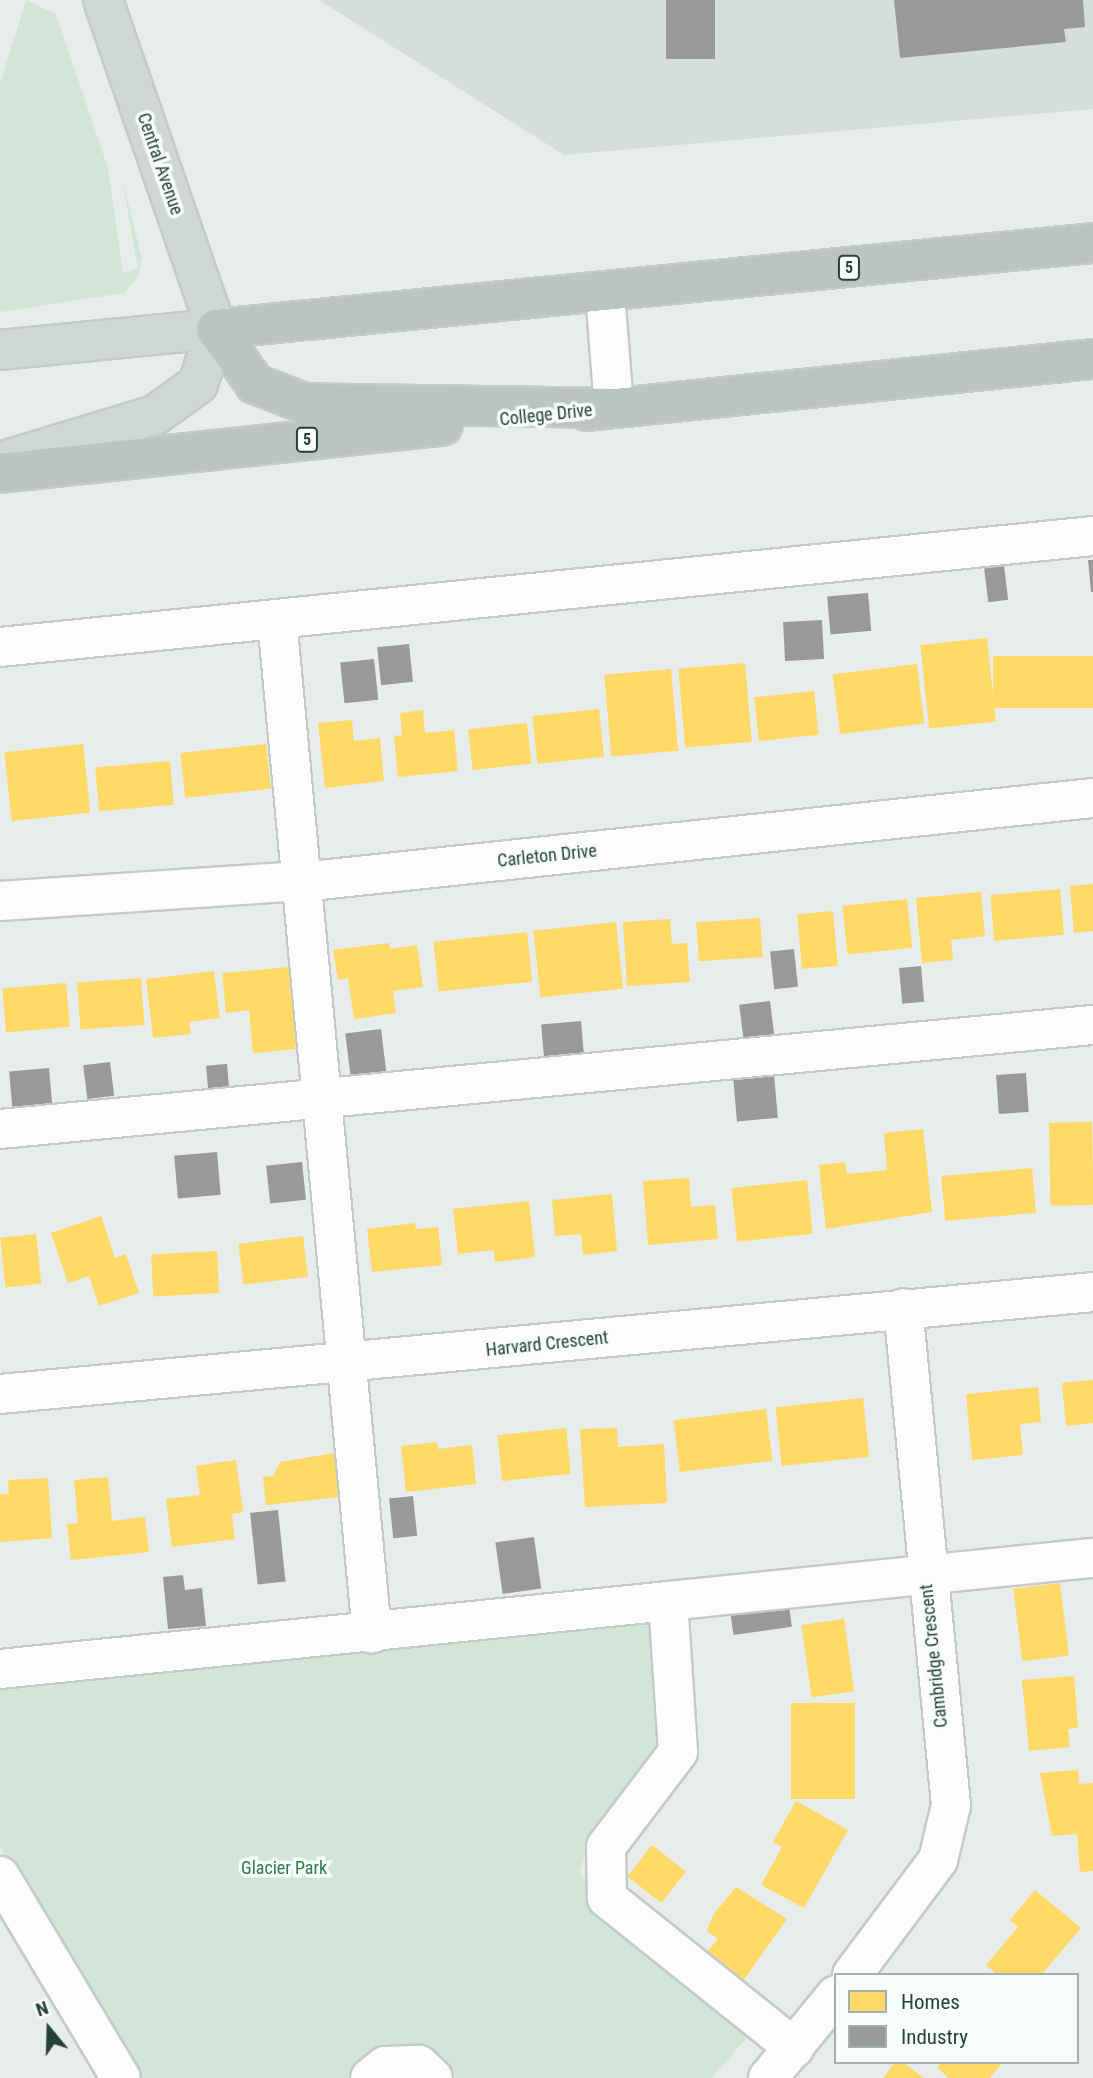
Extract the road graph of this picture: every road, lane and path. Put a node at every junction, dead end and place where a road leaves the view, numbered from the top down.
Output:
1 (103, 0) edge
2 (1093, 243) edge
3 (606, 293) junction
4 (216, 329) junction
5 (0, 350) edge
6 (1093, 359) edge
7 (614, 408) junction
8 (0, 462) edge
9 (0, 473) edge
10 (1093, 536) edge
11 (277, 619) junction
12 (0, 647) edge
13 (1093, 798) edge
14 (304, 881) junction
15 (0, 901) edge
16 (1093, 1025) edge
17 (326, 1101) junction
18 (0, 1129) edge
19 (1093, 1293) edge
20 (903, 1308) junction
21 (351, 1362) junction
22 (0, 1394) edge
23 (1093, 1558) edge
24 (925, 1570) junction
25 (667, 1601) junction
26 (372, 1634) junction
27 (0, 1670) edge
28 (0, 1876) edge
29 (853, 1973) edge
30 (834, 1998) edge
31 (794, 2048) junction
32 (121, 2078) edge
33 (370, 2078) edge
34 (433, 2078) edge
35 (768, 2078) edge

1 - 4 main road, Central Avenue
2 - 3 highway, 5
3 - 4 highway, 5
3 - 7 street
4 - 5 main road, 5
4 - 7 highway
4 - 8 main road
6 - 7 highway, College Drive / 5
7 - 9 highway, College Drive / 5
10 - 11 street
11 - 12 street
11 - 14 street
13 - 14 street, Carleton Drive
14 - 15 street, Carleton Drive
14 - 17 street
16 - 17 street
17 - 18 street
17 - 21 street
19 - 20 street, Harvard Crescent
20 - 21 street, Harvard Crescent
20 - 24 street, Cambridge Crescent
21 - 22 street, Harvard Crescent
21 - 26 street
23 - 24 street
24 - 25 street
24 - 29 street, Cambridge Crescent
25 - 26 street
25 - 31 street
26 - 27 street
28 - 32 street
30 - 31 street
31 - 35 street
33 - 34 street

